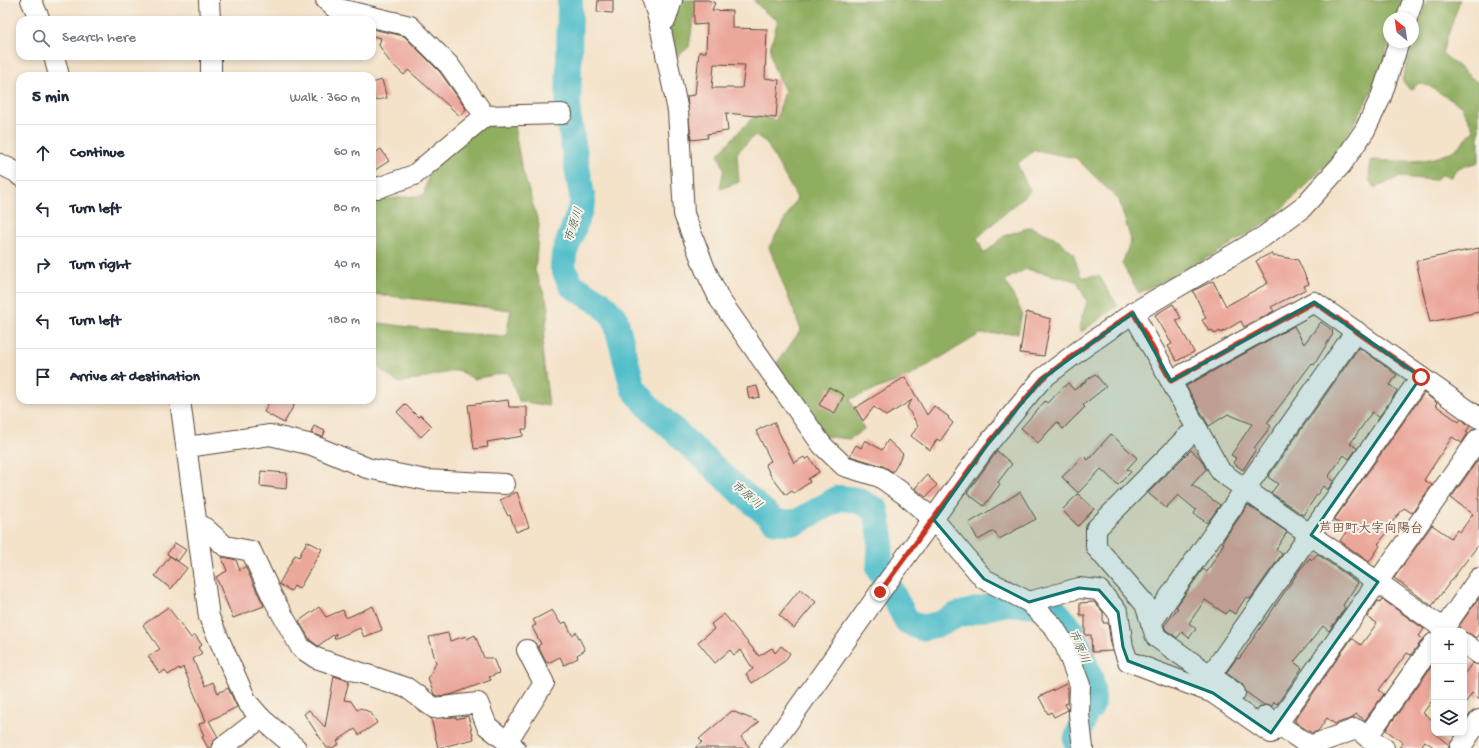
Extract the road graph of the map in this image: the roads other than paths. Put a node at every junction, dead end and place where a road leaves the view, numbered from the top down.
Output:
1 (31, 0) edge
2 (209, 0) edge
3 (326, 0) edge
4 (653, 0) edge
5 (672, 0) edge
6 (1413, 0) edge
7 (1409, 12) edge
8 (38, 16) edge
9 (210, 16) edge
10 (368, 16) edge
11 (376, 18) edge
12 (659, 21) junction
13 (1397, 48) edge
14 (55, 60) edge
15 (211, 60) edge
16 (58, 72) edge
17 (211, 72) edge
18 (562, 114) dead end
19 (485, 116) junction
20 (0, 164) edge
21 (16, 171) edge
22 (0, 179) edge
23 (16, 183) edge
24 (376, 187) edge
25 (1133, 312) junction
26 (1356, 331) junction
27 (1421, 377) junction
28 (1171, 381) junction
29 (181, 404) edge
30 (1479, 418) edge
31 (1198, 430) junction
32 (1479, 438) edge
33 (187, 447) junction
34 (505, 484) dead end
35 (1246, 489) junction
36 (934, 520) junction
37 (198, 525) junction
38 (1311, 535) junction
39 (1479, 578) edge
40 (1378, 582) junction
41 (1028, 602) junction
42 (1151, 623) junction
43 (1436, 628) edge
44 (1445, 628) edge
45 (1467, 645) edge
46 (1431, 648) edge
47 (527, 650) dead end
48 (1479, 654) edge
49 (1210, 676) junction
50 (261, 718) junction
51 (1479, 720) edge
52 (1277, 724) junction
53 (1367, 737) junction
54 (511, 745) edge
55 (222, 748) edge
56 (296, 748) edge
57 (770, 748) edge
58 (1083, 748) edge
59 (1384, 748) edge
60 (1460, 748) edge

1 - 8 street
2 - 9 street
3 - 10 street
4 - 12 street
5 - 12 street
6 - 7 street
11 - 19 street
12 - 36 street
13 - 25 street
14 - 16 street
15 - 17 street
18 - 19 street
19 - 24 street
20 - 21 street
22 - 23 street
25 - 28 street
25 - 36 street
26 - 27 street
26 - 28 street
26 - 35 street
27 - 30 street
27 - 38 street
28 - 31 street
29 - 33 street
31 - 35 street
31 - 42 street
32 - 40 street
33 - 34 street
33 - 37 street
35 - 38 street
35 - 42 street
36 - 41 street
36 - 57 street
37 - 50 street
37 - 54 street
38 - 40 street
38 - 49 street
39 - 44 street
40 - 43 street
40 - 52 street
41 - 52 street
41 - 58 street
42 - 49 street
45 - 48 street
46 - 53 street
47 - 54 street
49 - 52 street
50 - 55 street
50 - 56 street
51 - 60 street
52 - 53 street
53 - 59 street

